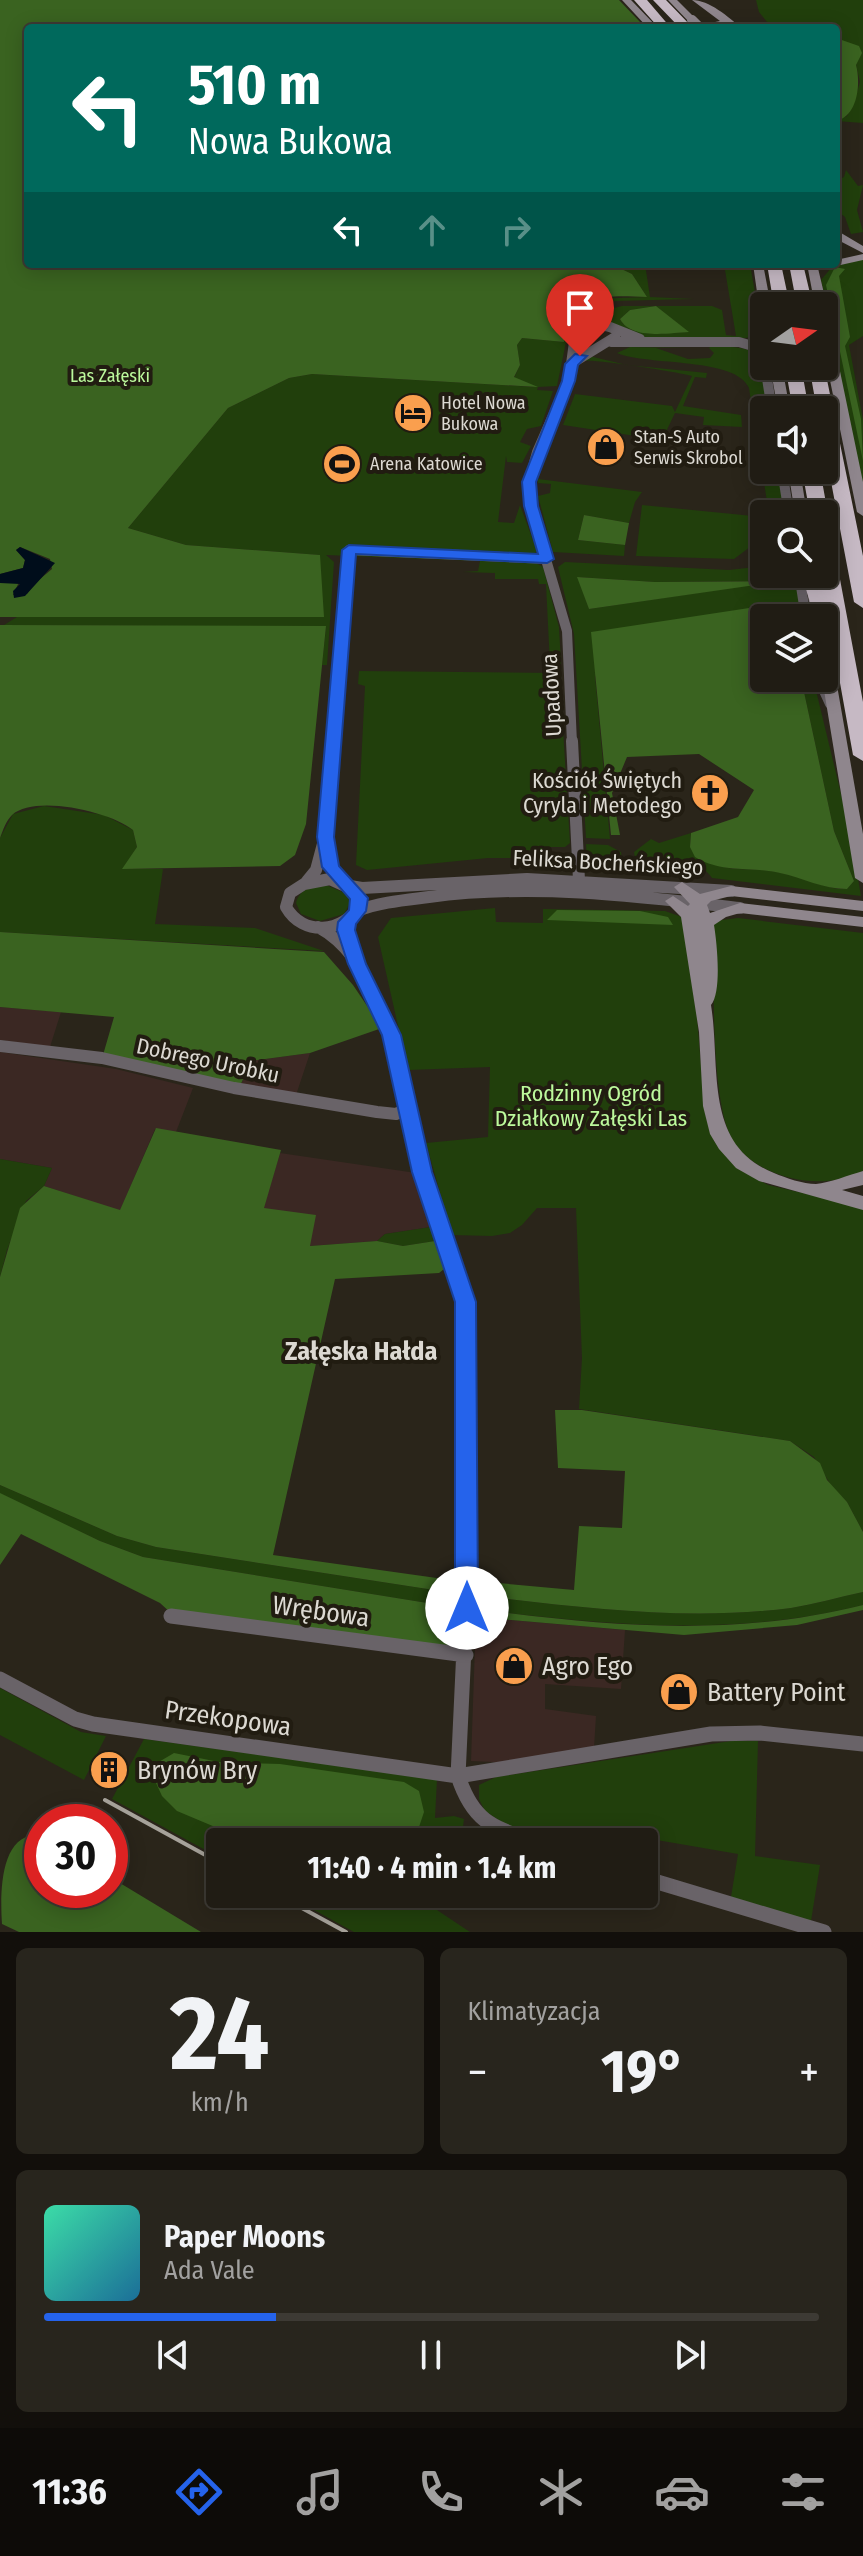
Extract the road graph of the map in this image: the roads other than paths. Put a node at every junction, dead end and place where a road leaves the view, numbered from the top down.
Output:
1 (626, 0) edge
2 (640, 0) edge
3 (659, 0) edge
4 (672, 0) edge
5 (696, 0) edge
6 (655, 24) edge
7 (657, 24) edge
8 (688, 24) edge
9 (732, 24) edge
10 (840, 236) edge
11 (857, 248) edge
12 (863, 257) edge
13 (840, 260) edge
14 (840, 261) edge
15 (759, 268) edge
16 (775, 268) edge
17 (802, 268) edge
18 (805, 268) edge
19 (830, 268) edge
20 (815, 282) junction
21 (762, 292) edge
22 (779, 292) edge
23 (804, 292) edge
24 (818, 292) edge
25 (617, 331) junction
26 (640, 339) junction
27 (750, 339) edge
28 (611, 342) junction
29 (739, 342) junction
30 (750, 345) edge
31 (574, 347) junction
32 (587, 353) junction
33 (571, 364) junction
34 (820, 380) edge
35 (824, 380) edge
36 (836, 380) edge
37 (845, 423) junction
38 (863, 512) edge
39 (547, 559) junction
40 (812, 588) edge
41 (832, 588) edge
42 (863, 602) edge
43 (848, 678) junction
44 (824, 692) edge
45 (831, 692) edge
46 (834, 714) junction
47 (863, 755) edge
48 (326, 837) junction
49 (863, 878) edge
50 (579, 880) junction
51 (307, 881) junction
52 (348, 884) junction
53 (731, 891) junction
54 (677, 894) junction
55 (740, 908) junction
56 (693, 909) junction
57 (857, 914) edge
58 (353, 916) junction
59 (705, 924) junction
60 (318, 927) junction
61 (357, 964) junction
62 (705, 1019) junction
63 (0, 1046) edge
64 (407, 1109) junction
65 (863, 1178) edge
66 (819, 1188) junction
67 (863, 1203) edge
68 (171, 1616) dead end
69 (466, 1655) junction
70 (0, 1679) edge
71 (863, 1744) edge
72 (458, 1776) junction
73 (496, 1828) edge
74 (658, 1882) edge
75 (824, 1932) edge

1 - 6 main road
2 - 7 highway
3 - 8 highway
4 - 8 main road
5 - 9 main road
10 - 11 main road
11 - 13 main road
12 - 14 main road
15 - 21 main road
16 - 22 highway
17 - 23 highway
18 - 20 main road
19 - 20 main road
20 - 24 main road
25 - 26 street
25 - 28 street
25 - 31 street
26 - 28 street
26 - 29 street
27 - 29 street
28 - 32 street
29 - 30 street
31 - 32 street
31 - 33 street, Upadowa
32 - 33 street
33 - 39 street, Upadowa
34 - 42 highway
35 - 37 highway
36 - 37 main road
37 - 38 main road
39 - 48 street
39 - 50 street, Upadowa
40 - 43 highway
41 - 43 highway
43 - 47 highway
44 - 46 street
45 - 46 main road
46 - 49 main road
48 - 51 street
48 - 52 street
50 - 52 street, Feliksa Bocheńskiego
50 - 54 street, Feliksa Bocheńskiego
51 - 52 street
51 - 60 street
52 - 58 street
53 - 54 street, Feliksa Bocheńskiego
53 - 56 main road
53 - 57 main road, Feliksa Bocheńskiego
54 - 56 main road
54 - 58 street, Feliksa Bocheńskiego
55 - 56 street, Feliksa Bocheńskiego
55 - 57 main road, Feliksa Bocheńskiego
55 - 59 main road
56 - 59 main road
56 - 62 main road
58 - 60 street
58 - 61 street
59 - 62 main road
60 - 61 street
61 - 64 street
62 - 66 main road
63 - 64 street, Dobrego Urobku
64 - 69 street
65 - 66 main road
66 - 67 main road
68 - 69 street, Wrębowa
69 - 72 street
70 - 72 street, Przekopowa
71 - 72 street, Przekopowa
72 - 73 street
74 - 75 street

